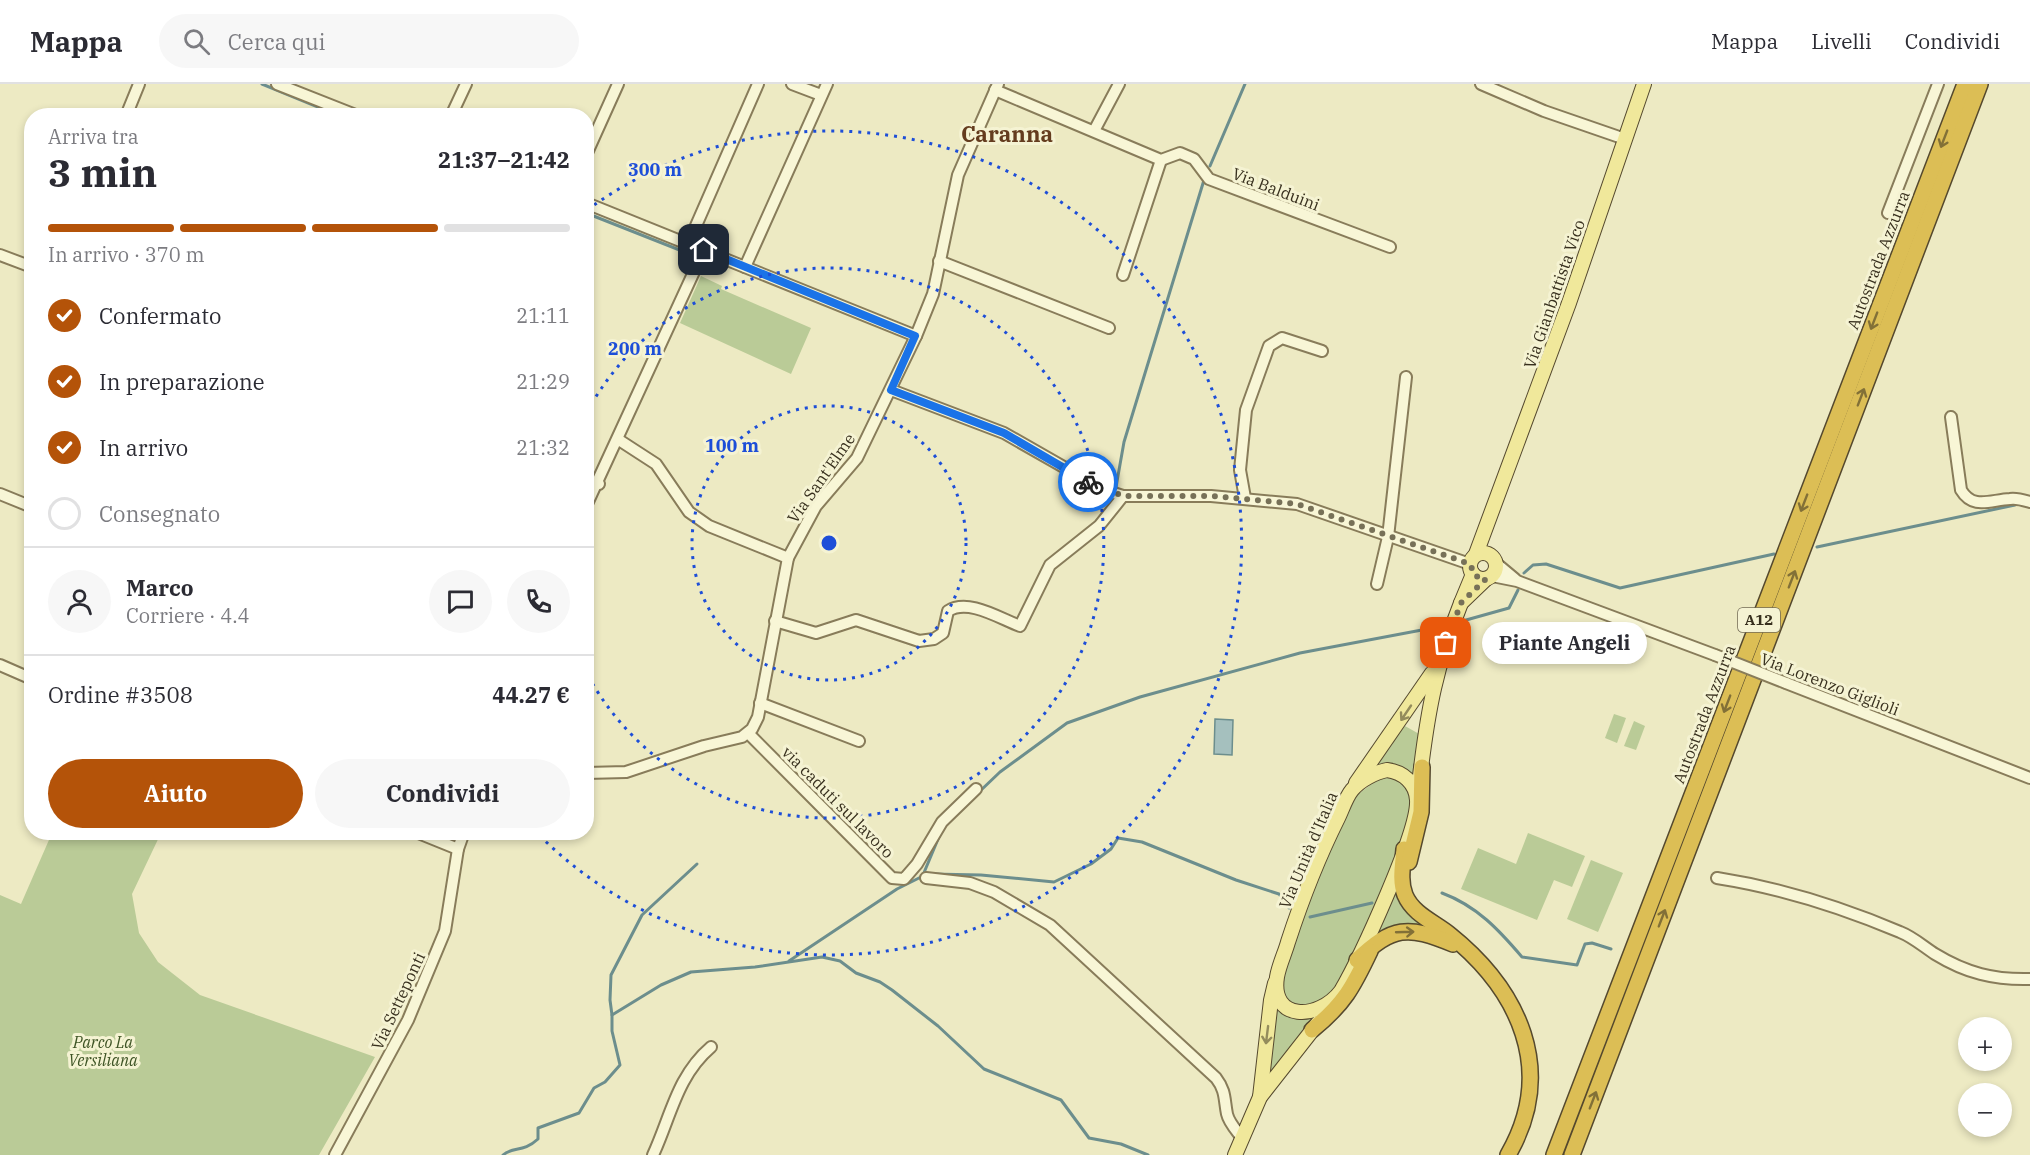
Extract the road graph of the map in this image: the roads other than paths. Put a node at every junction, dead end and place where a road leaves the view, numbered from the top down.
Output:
1 (139, 84) edge
2 (277, 84) edge
3 (466, 84) edge
4 (618, 84) edge
5 (758, 84) edge
6 (792, 84) edge
7 (827, 84) edge
8 (1119, 84) edge
9 (1481, 84) edge
10 (1644, 84) edge
11 (1938, 84) edge
12 (1965, 84) edge
13 (1980, 84) edge
14 (997, 87) edge
15 (821, 95) junction
16 (129, 108) edge
17 (338, 108) edge
18 (455, 108) edge
19 (1094, 131) junction
20 (594, 137) edge
21 (1625, 139) junction
22 (1161, 160) junction
23 (594, 206) edge
24 (1888, 213) dead end
25 (688, 244) junction
26 (1390, 247) dead end
27 (704, 250) junction
28 (0, 255) edge
29 (939, 261) junction
30 (24, 264) edge
31 (745, 267) junction
32 (1123, 275) dead end
33 (1109, 328) dead end
34 (915, 336) junction
35 (1322, 351) dead end
36 (1406, 377) dead end
37 (891, 390) junction
38 (1951, 417) dead end
39 (619, 440) junction
40 (594, 483) edge
41 (599, 484) junction
42 (594, 492) edge
43 (0, 494) edge
44 (1123, 496) junction
45 (1245, 498) junction
46 (2030, 502) edge
47 (24, 504) edge
48 (1388, 537) junction
49 (788, 558) junction
50 (1483, 566) junction
51 (1377, 584) dead end
52 (776, 621) junction
53 (1438, 664) junction
54 (0, 665) edge
55 (24, 676) edge
56 (760, 703) junction
57 (750, 731) junction
58 (859, 741) dead end
59 (1422, 767) junction
60 (594, 773) edge
61 (2030, 778) edge
62 (976, 789) dead end
63 (1352, 789) junction
64 (1417, 802) junction
65 (436, 840) edge
66 (462, 840) edge
67 (458, 849) junction
68 (1404, 849) junction
69 (926, 878) dead end
70 (1717, 878) dead end
71 (1374, 944) junction
72 (1466, 949) junction
73 (1357, 960) junction
74 (1276, 978) junction
75 (2030, 979) edge
76 (1331, 1003) junction
77 (1312, 1030) junction
78 (711, 1047) dead end
79 (1260, 1097) junction
80 (1242, 1138) junction
81 (335, 1155) edge
82 (653, 1155) edge
83 (1235, 1155) edge
84 (1508, 1155) edge
85 (1554, 1155) edge
86 (1572, 1155) edge

1 - 16 street
2 - 17 street
3 - 18 street
4 - 20 street
5 - 25 street
6 - 15 street
7 - 15 street
8 - 19 street
9 - 21 street
10 - 21 main road, Via Gianbattista Vico
11 - 24 street
12 -> 85 highway, Autostrada Azzurra / A12
86 -> 13 highway, Autostrada Azzurra / A12
14 - 19 street, Via Balduini
14 - 29 street, Via Sant'Elme
15 - 31 street
19 - 22 street, Via Balduini
21 - 50 main road, Via Gianbattista Vico
22 - 26 street, Via Balduini
22 - 32 street
23 - 25 street
25 - 27 street
27 - 31 street
27 - 39 street
28 - 30 street
29 - 33 street
29 - 34 street, Via Sant'Elme
31 - 34 street
34 - 37 street, Via Sant'Elme
35 - 45 street
36 - 48 street
37 - 44 street, Via Lorenzo Giglioli
37 - 49 street, Via Sant'Elme
38 - 46 street
39 - 41 street
39 - 49 street
40 - 41 street
41 - 42 street
43 - 47 street
44 - 45 street, Via Lorenzo Giglioli
44 - 52 street
45 - 48 street, Via Lorenzo Giglioli
48 - 50 street, Via Lorenzo Giglioli
48 - 51 street
49 - 52 street, Via Sant'Elme
50 - 53 main road, Via Gianbattista Vico
50 - 61 street, Via Lorenzo Giglioli, bridge
52 - 56 street, Via Sant'Elme
53 - 59 main road
53 -> 63 main road
54 - 55 street
56 - 57 street, Via Sant'Elme
56 - 58 street
57 - 60 street
57 - 62 street, via caduti sul lavoro
59 - 64 main road
59 - 72 highway
63 - 64 main road, Via Unità d'Italia
63 - 74 main road, Via Unità d'Italia
64 - 68 main road, Via Unità d'Italia
65 - 67 street
66 - 67 street, Via Setteponti
67 - 81 street, Via Setteponti
68 - 72 highway
68 - 73 main road, Via Unità d'Italia
69 - 80 street
70 - 75 street
71 -> 72 highway
71 - 73 highway
71 - 77 highway
72 - 84 highway
73 - 76 main road, Via Unità d'Italia
74 - 76 main road
74 -> 79 main road, Via Unità d'Italia
76 - 77 main road, Via Unità d'Italia
77 - 79 main road, Via Unità d'Italia
78 - 82 street
79 - 80 main road, Via Unità d'Italia
80 - 83 main road, Via Unità d'Italia

